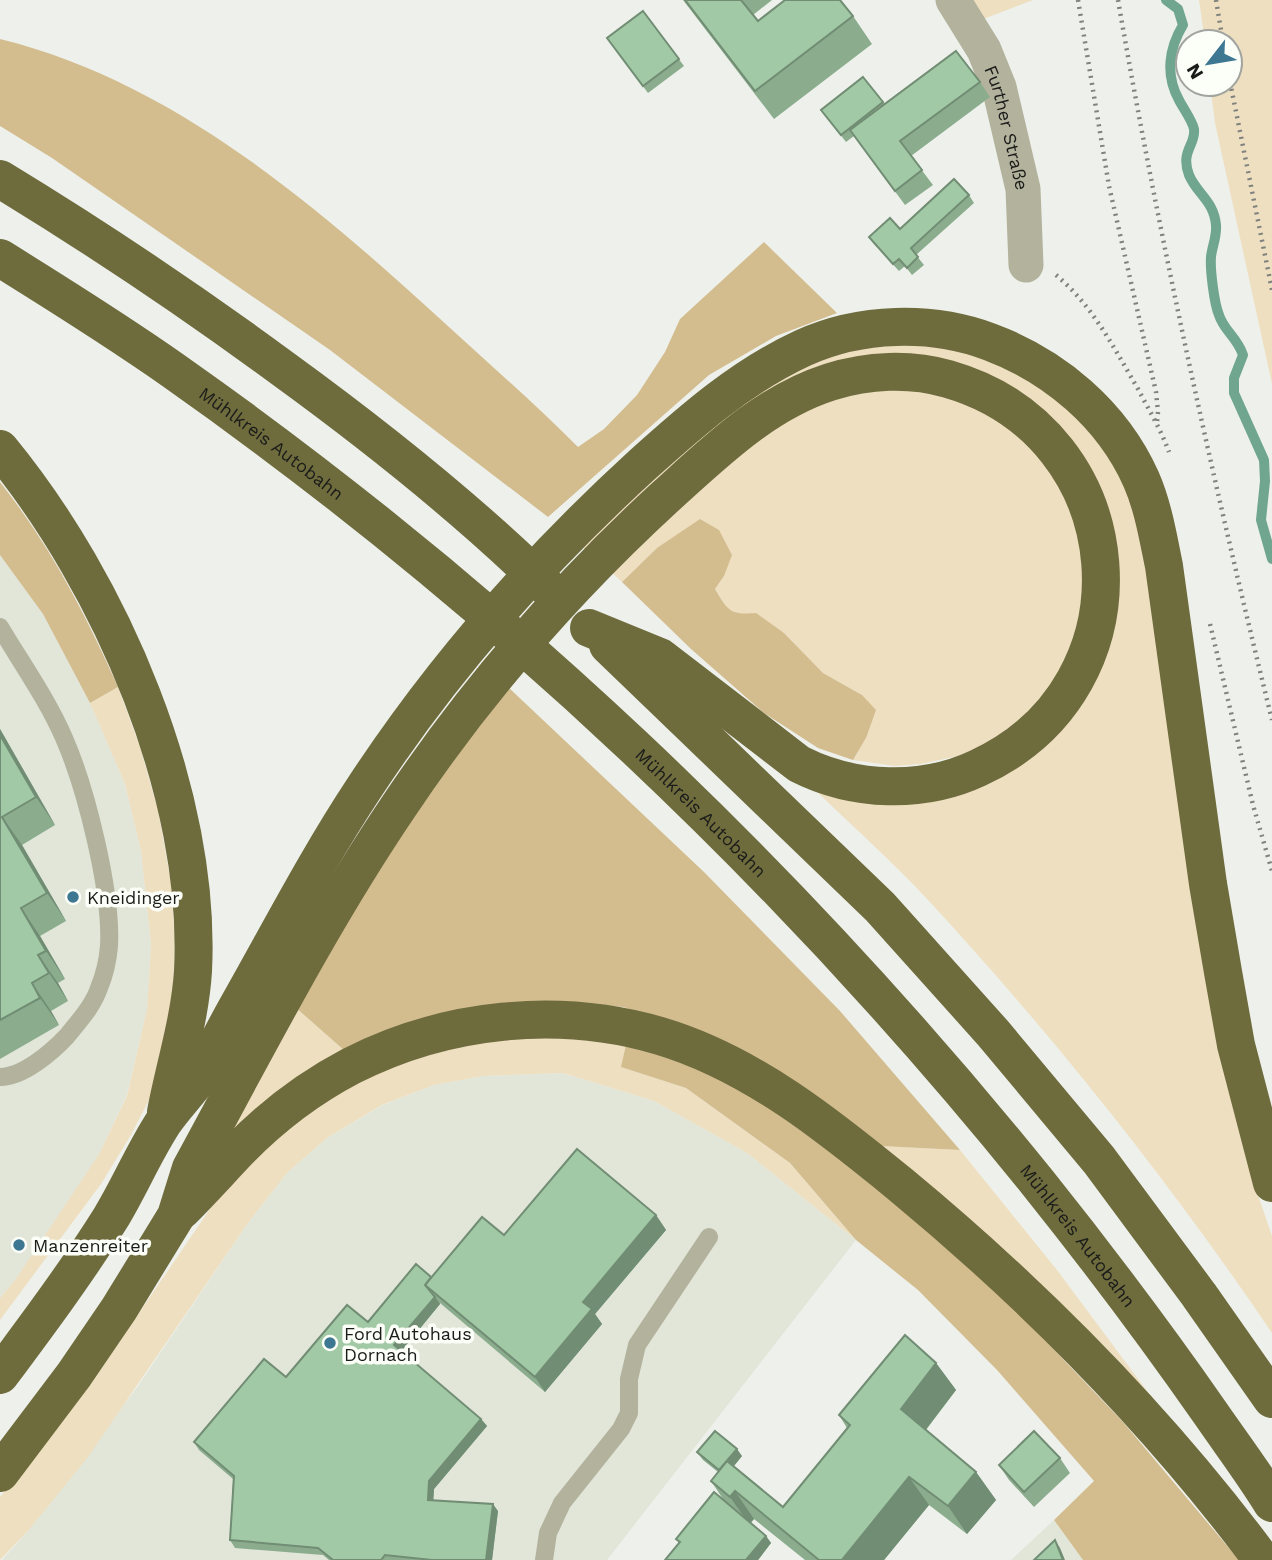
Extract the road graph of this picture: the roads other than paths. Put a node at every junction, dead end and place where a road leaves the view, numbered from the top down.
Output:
1 (953, 0) edge
2 (0, 179) edge
3 (0, 258) edge
4 (1026, 265) dead end
5 (0, 449) edge
6 (0, 627) edge
7 (652, 668) junction
8 (0, 1077) edge
9 (164, 1121) junction
10 (1272, 1183) edge
11 (176, 1216) junction
12 (709, 1237) dead end
13 (0, 1375) edge
14 (1272, 1399) edge
15 (0, 1473) edge
16 (1272, 1503) edge
17 (544, 1560) edge
18 (1262, 1560) edge

1 - 4 street, Further Straße
2 - 7 highway
3 - 16 highway, Mühlkreis Autobahn
5 - 9 highway
6 - 8 lane
7 - 11 highway
7 - 14 highway
9 - 10 highway
9 - 13 highway
11 - 15 highway
11 - 18 highway
12 - 17 lane

